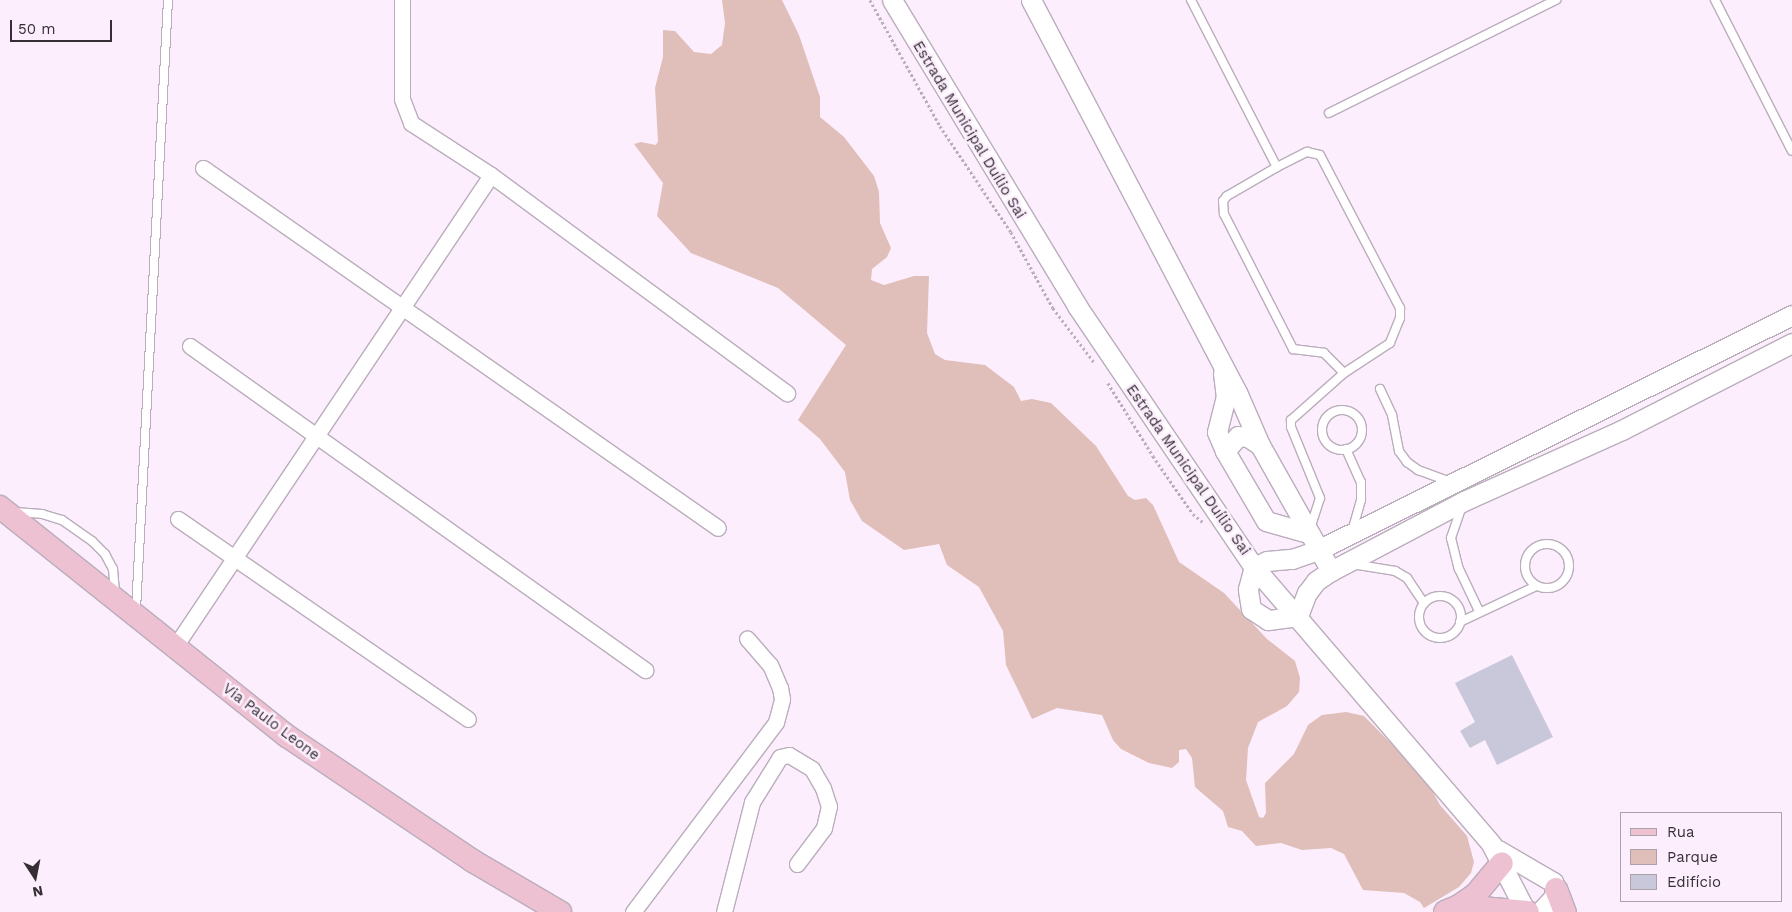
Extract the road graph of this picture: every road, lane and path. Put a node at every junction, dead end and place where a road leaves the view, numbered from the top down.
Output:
1 (168, 0) edge
2 (402, 0) edge
3 (892, 0) edge
4 (1031, 0) edge
5 (1191, 0) edge
6 (1556, 0) edge
7 (1715, 0) edge
8 (1328, 113) dead end
9 (1792, 151) edge
10 (1277, 167) junction
11 (203, 168) dead end
12 (491, 175) junction
13 (402, 308) junction
14 (1792, 315) edge
15 (1754, 335) junction
16 (1792, 344) edge
17 (190, 346) dead end
18 (1700, 362) junction
19 (1755, 362) junction
20 (1222, 368) junction
21 (1344, 373) junction
22 (1380, 389) dead end
23 (1700, 390) junction
24 (787, 393) dead end
25 (316, 436) junction
26 (1260, 445) junction
27 (1346, 449) junction
28 (1225, 452) junction
29 (1451, 482) junction
30 (1292, 501) junction
31 (1464, 501) junction
32 (3, 509) edge
33 (178, 519) dead end
34 (1284, 527) junction
35 (718, 528) dead end
36 (1308, 532) junction
37 (1351, 532) junction
38 (1318, 550) junction
39 (234, 559) junction
40 (1254, 567) junction
41 (1339, 567) junction
42 (1536, 586) junction
43 (114, 597) junction
44 (1424, 603) junction
45 (1479, 611) junction
46 (136, 614) junction
47 (1298, 616) junction
48 (1460, 622) junction
49 (747, 639) dead end
50 (174, 648) junction
51 (645, 670) dead end
52 (468, 719) dead end
53 (1497, 854) junction
54 (797, 864) dead end
55 (1537, 874) junction
56 (1556, 889) junction
57 (1517, 890) junction
58 (1452, 909) edge
59 (1531, 911) edge
60 (560, 912) edge
61 (633, 912) edge
62 (724, 912) edge
63 (1565, 912) edge

1 - 46 lane
2 - 12 street
3 - 40 street, Estrada Municipal Duílio Sai
4 - 20 street
5 - 10 lane
6 - 8 lane
7 - 9 lane
10 - 21 lane
10 - 21 lane
11 - 13 street
12 - 13 street
12 - 24 street
13 - 25 street
13 - 35 street
14 - 15 street
15 - 18 street
15 - 19 street
16 - 19 street
17 - 25 street
18 - 23 street
18 - 29 street
19 - 23 street
20 - 26 street
20 - 28 street
21 - 36 lane
22 - 29 lane
23 - 31 street
25 - 39 street
25 - 51 street
26 - 28 street
26 - 30 street
27 - 27 lane
27 - 37 lane
28 - 34 street
29 - 31 street
29 - 37 street
30 - 34 street
30 - 36 street
31 - 41 street
31 - 45 lane
32 - 43 main road, Via Paulo Leone
32 - 43 lane
33 - 39 street
34 - 36 street
36 - 38 street
37 - 38 street
38 - 40 street
38 - 41 street
39 - 50 street
39 - 52 street
40 - 47 street, Estrada Municipal Duílio Sai
40 - 47 street
41 - 44 lane
41 - 47 street
42 - 42 lane
42 - 45 lane
43 - 46 main road, Via Paulo Leone
44 - 48 lane
44 - 48 lane
45 - 48 lane
46 - 50 main road, Via Paulo Leone
47 - 53 street, Estrada Municipal Duílio Sai
49 - 61 street
50 - 60 main road, Via Paulo Leone
53 - 55 street
53 - 57 street, Estrada Municipal Duílio Sai
53 - 58 main road
54 - 62 street
55 - 56 street
55 - 57 street
56 - 59 street
56 - 63 main road
57 - 59 street, Estrada Municipal Duílio Sai
58 - 59 main road

